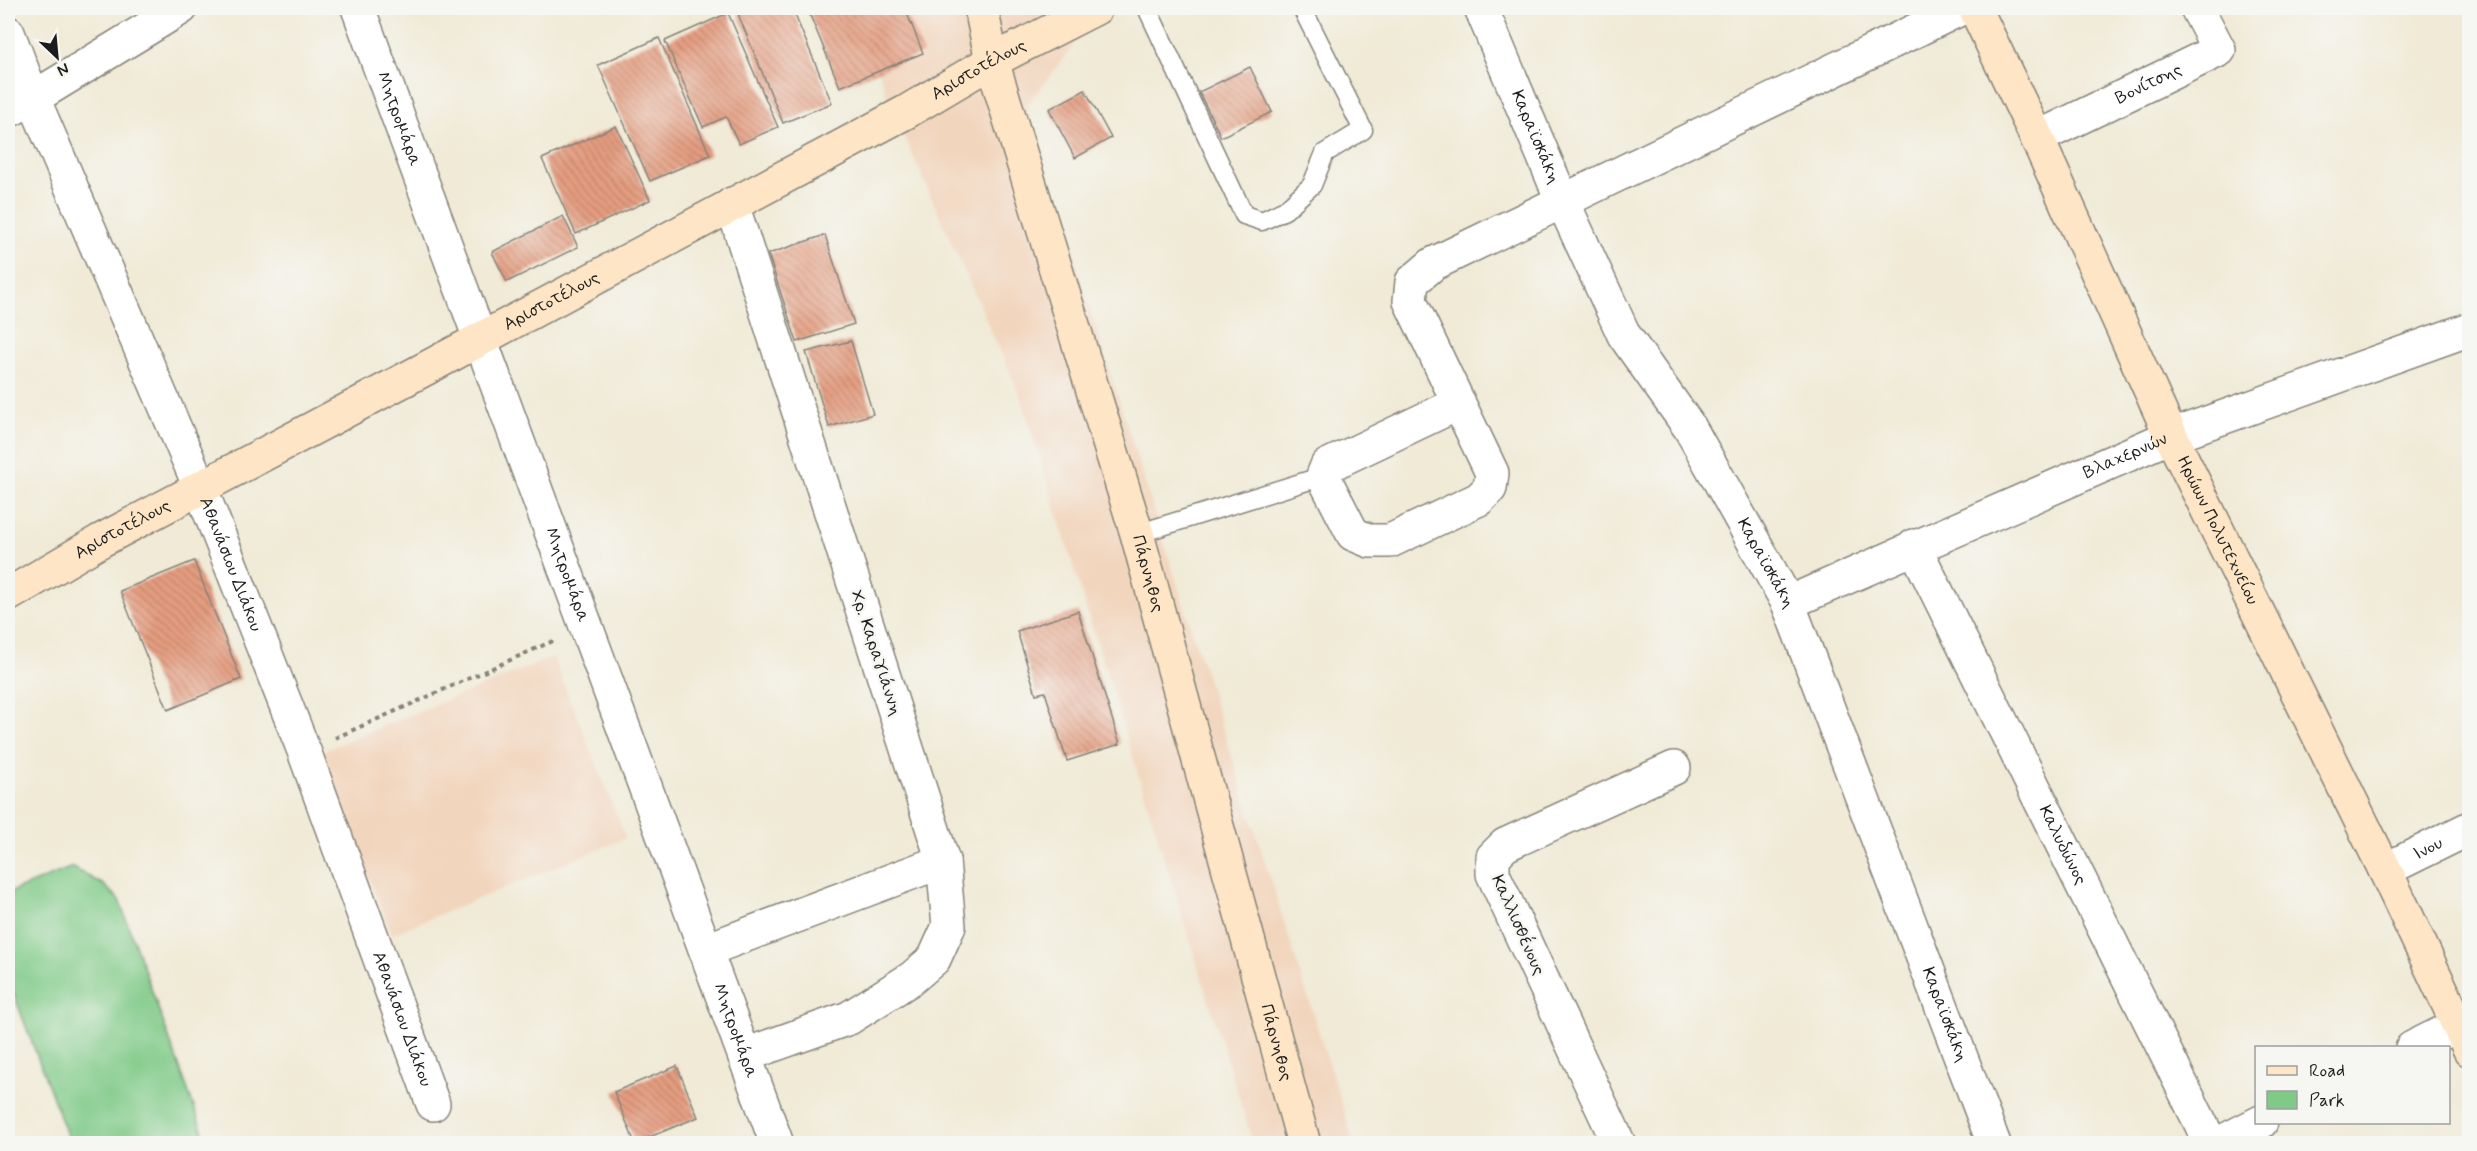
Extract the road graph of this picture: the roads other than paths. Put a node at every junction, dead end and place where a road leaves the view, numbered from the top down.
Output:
1 (181, 8) edge
2 (358, 8) edge
3 (981, 8) edge
4 (1096, 8) edge
5 (1147, 8) edge
6 (1302, 8) edge
7 (1481, 8) edge
8 (1962, 8) edge
9 (1975, 8) edge
10 (2197, 8) edge
11 (8, 33) edge
12 (992, 61) junction
13 (20, 105) edge
14 (2037, 138) junction
15 (1562, 200) junction
16 (732, 204) junction
17 (2469, 329) edge
18 (480, 338) junction
19 (1459, 403) junction
20 (2171, 436) junction
21 (1323, 476) junction
22 (200, 488) junction
23 (1137, 534) junction
24 (1914, 546) junction
25 (10, 592) edge
26 (1788, 603) junction
27 (1674, 768) dead end
28 (2469, 828) edge
29 (943, 861) junction
30 (2385, 870) junction
31 (706, 950) junction
32 (2464, 1037) edge
33 (2417, 1046) edge
34 (745, 1055) junction
35 (433, 1104) dead end
36 (2257, 1124) edge
37 (777, 1143) edge
38 (1304, 1143) edge
39 (1619, 1143) edge
40 (1994, 1143) edge
41 (2211, 1143) edge
42 (2218, 1143) edge

1 - 13 street
2 - 18 street, Μητρομάρα
3 - 12 main road, Πάρνηθος
4 - 12 main road, Αριστοτέλους
5 - 6 lane
7 - 15 street, Καραϊσκάκη
8 - 15 street
9 - 14 main road, Ηρώων Πολυτεχνείου
10 - 14 street, Βονίτσης
11 - 13 street, Αθανάσιου Διάκου
12 - 16 main road, Αριστοτέλους
12 - 23 main road, Πάρνηθος
13 - 22 street, Αθανάσιου Διάκου
14 - 20 main road, Ηρώων Πολυτεχνείου
15 - 19 street
15 - 26 street, Καραϊσκάκη
16 - 18 main road, Αριστοτέλους
16 - 29 street, Χρ. Καραγιάννη
17 - 20 street, Βλαχερνών
18 - 22 main road, Αριστοτέλους
18 - 31 street, Μητρομάρα
19 - 21 street
19 - 21 street
20 - 24 street, Βλαχερνών
20 - 30 main road, Ηρώων Πολυτεχνείου
21 - 23 lane
22 - 25 main road, Αριστοτέλους
22 - 35 street, Αθανάσιου Διάκου
23 - 38 main road, Πάρνηθος
24 - 26 street, Βλαχερνών
24 - 41 street, Καλυδώνος
26 - 40 street, Καραϊσκάκη
27 - 39 street, Καλλισθένους
28 - 30 street, Ινου
29 - 31 street
29 - 34 street, Χρ. Καραγιάννη
30 - 32 main road, Ηρώων Πολυτεχνείου
31 - 34 street, Μητρομάρα
32 - 33 street
34 - 37 street, Μητρομάρα
36 - 42 street

